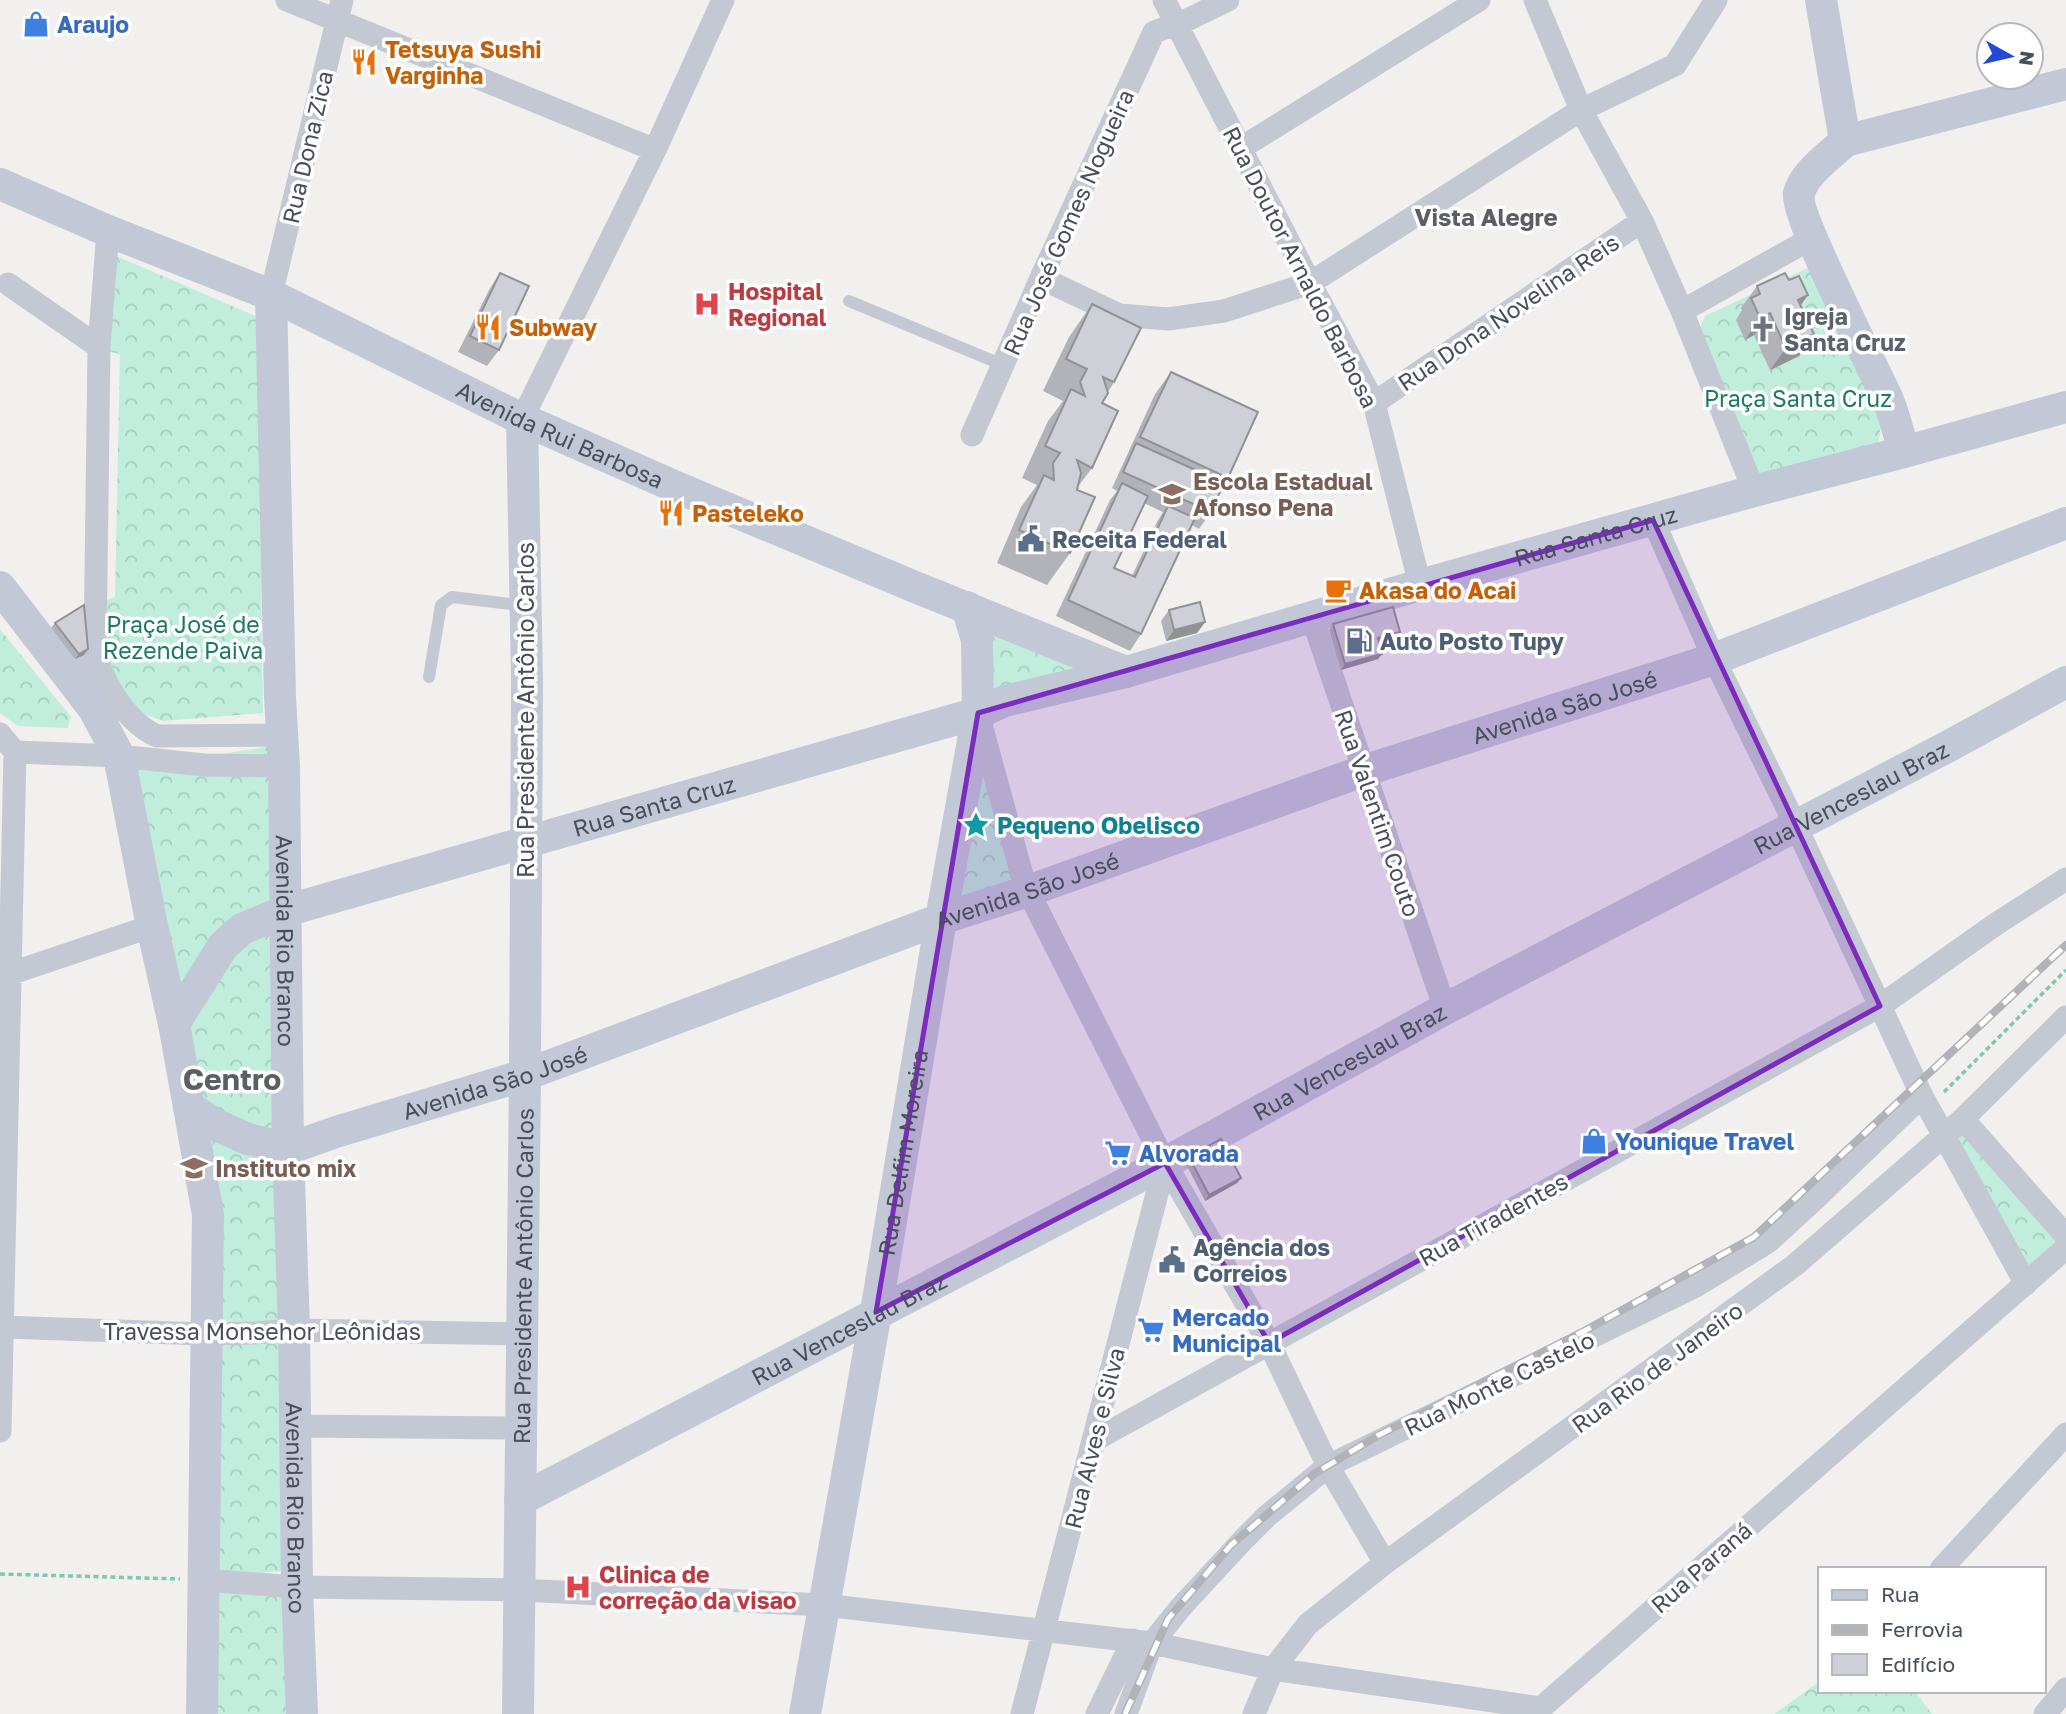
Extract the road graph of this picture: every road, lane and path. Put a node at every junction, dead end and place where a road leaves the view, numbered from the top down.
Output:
1 (286, 0) edge
2 (723, 0) edge
3 (1164, 0) edge
4 (1228, 0) edge
5 (1479, 0) edge
6 (1535, 0) edge
7 (1716, 0) edge
8 (1821, 0) edge
9 (340, 10) edge
10 (1177, 24) junction
11 (2066, 84) edge
12 (1581, 110) junction
13 (1845, 141) junction
14 (1241, 148) junction
15 (655, 150) junction
16 (0, 184) edge
17 (1642, 221) junction
18 (108, 231) junction
19 (1812, 239) junction
20 (1041, 278) junction
21 (1310, 283) junction
22 (8, 284) dead end
23 (271, 295) junction
24 (849, 301) dead end
25 (1682, 311) junction
26 (99, 347) junction
27 (1003, 365) junction
28 (1374, 403) junction
29 (2066, 407) edge
30 (522, 419) junction
31 (972, 435) dead end
32 (1904, 452) junction
33 (1754, 491) junction
34 (1653, 520) junction
35 (2066, 523) edge
36 (1420, 585) junction
37 (0, 587) edge
38 (526, 606) junction
39 (967, 607) junction
40 (1312, 617) junction
41 (95, 650) junction
42 (1714, 659) junction
43 (66, 670) junction
44 (1126, 672) junction
45 (429, 677) dead end
46 (2066, 681) edge
47 (978, 713) junction
48 (0, 734) edge
49 (283, 751) junction
50 (16, 752) junction
51 (119, 756) junction
52 (1363, 771) junction
53 (1796, 826) junction
54 (526, 841) junction
55 (2066, 879) edge
56 (1028, 891) junction
57 (285, 911) junction
58 (941, 919) junction
59 (152, 926) junction
60 (5, 975) edge
61 (1880, 1006) junction
62 (1445, 1009) junction
63 (2066, 1017) edge
64 (174, 1024) junction
65 (525, 1075) junction
66 (1922, 1096) junction
67 (189, 1107) junction
68 (1963, 1119) junction
69 (1944, 1135) junction
70 (288, 1149) junction
71 (1164, 1163) junction
72 (2066, 1236) edge
73 (2066, 1248) edge
74 (2026, 1284) junction
75 (876, 1312) junction
76 (2, 1327) junction
77 (294, 1330) junction
78 (205, 1334) junction
79 (521, 1335) junction
80 (1269, 1343) junction
81 (1, 1372) edge
82 (294, 1426) junction
83 (520, 1428) junction
84 (0, 1431) edge
85 (2066, 1434) edge
86 (1093, 1441) junction
87 (1328, 1466) junction
88 (520, 1500) junction
89 (1385, 1563) junction
90 (1943, 1567) edge
91 (0, 1574) edge
92 (203, 1580) junction
93 (297, 1587) junction
94 (520, 1590) junction
95 (824, 1605) junction
96 (1044, 1631) junction
97 (1142, 1642) junction
98 (1273, 1670) junction
99 (2066, 1689) edge
100 (202, 1714) edge
101 (302, 1714) edge
102 (518, 1714) edge
103 (805, 1714) edge
104 (1022, 1714) edge
105 (1097, 1714) edge
106 (1126, 1714) edge
107 (1254, 1714) edge
108 (2045, 1714) edge

1 - 9 street
2 - 15 street
3 - 10 street, Rua Doutor Arnaldo Barbosa
4 - 10 street, Rua José Gomes Nogueira
5 - 14 street
6 - 12 street
7 - 12 street
8 - 13 main road
9 - 15 street
9 - 23 street, Rua Dona Zica
10 - 14 street, Rua Doutor Arnaldo Barbosa
10 - 20 street, Rua José Gomes Nogueira
11 - 13 main road
12 - 17 street
12 - 21 street
13 - 19 main road
14 - 21 street, Rua Doutor Arnaldo Barbosa
15 - 30 street
16 - 18 main road, Avenida Rui Barbosa
17 - 25 street
17 - 28 street, Rua Dona Novelina Reis
18 - 23 main road, Avenida Rui Barbosa
18 - 26 street
19 - 25 street
19 - 32 main road
20 - 21 street
20 - 27 street, Rua José Gomes Nogueira
21 - 28 street, Rua Doutor Arnaldo Barbosa
22 - 26 street
23 - 30 main road, Avenida Rui Barbosa
23 - 49 main road, Avenida Rio Branco
24 - 27 lane
25 - 33 street
26 - 41 street
27 - 31 street, Rua José Gomes Nogueira
28 - 36 street, Rua Doutor Arnaldo Barbosa
29 - 32 main road, Rua Santa Cruz
30 - 38 main road, Rua Presidente Antônio Carlos
30 - 39 main road, Avenida Rui Barbosa
32 - 33 main road, Rua Santa Cruz
33 - 34 main road, Rua Santa Cruz
34 - 36 main road, Rua Santa Cruz
34 - 42 street
35 - 42 main road, Avenida São José
36 - 40 main road, Rua Santa Cruz
37 - 43 main road
38 - 45 lane
38 - 54 main road, Rua Presidente Antônio Carlos
39 - 44 main road, Avenida Rui Barbosa
39 - 47 main road, Rua Delfim Moreira
40 - 44 main road, Rua Santa Cruz
40 - 52 street, Rua Valentim Couto
41 - 43 main road
41 - 49 street
42 - 52 main road, Avenida São José
42 - 53 street
43 - 51 main road
44 - 47 main road, Rua Santa Cruz
46 - 53 main road, Rua Venceslau Braz
47 - 54 main road, Rua Santa Cruz
47 - 56 street
47 - 58 main road, Rua Delfim Moreira
48 - 50 street
49 - 51 street
49 - 57 main road, Avenida Rio Branco
50 - 51 street
50 - 60 street
51 - 59 main road
52 - 56 main road, Avenida São José
52 - 62 street, Rua Valentim Couto
53 - 61 street
53 - 62 main road, Rua Venceslau Braz
54 - 57 main road, Rua Santa Cruz
54 - 65 main road, Rua Presidente Antônio Carlos
55 - 61 street, Rua Tiradentes
56 - 58 main road, Avenida São José
56 - 71 street
57 - 64 main road, Rua Santa Cruz
57 - 70 main road, Avenida Rio Branco
58 - 65 main road, Avenida São José
58 - 75 main road, Rua Delfim Moreira
59 - 60 street
59 - 64 main road
60 - 76 street
61 - 66 street
61 - 80 street, Rua Tiradentes
62 - 71 main road, Rua Venceslau Braz
63 - 68 street, Rua Rio de Janeiro
64 - 67 main road
65 - 70 main road, Avenida São José
65 - 79 main road, Rua Presidente Antônio Carlos
66 - 69 street
66 - 87 street, Rua Monte Castelo
67 - 70 main road
67 - 78 main road
68 - 69 street, Rua Rio de Janeiro
68 - 72 street
69 - 74 street
69 - 89 street, Rua Rio de Janeiro
70 - 77 main road, Avenida Rio Branco
71 - 75 main road, Rua Venceslau Braz
71 - 80 street
71 - 86 street, Rua Alves e Silva
73 - 74 street, Rua Paraná
74 - 98 street, Rua Paraná
75 - 88 main road, Rua Venceslau Braz
75 - 95 main road, Rua Delfim Moreira
76 - 78 street, Travessa Monsehor Leônidas
76 - 81 street
77 - 78 street, Travessa Monsehor Leônidas
77 - 79 street, Travessa Monsehor Leônidas
77 - 82 main road, Avenida Rio Branco
78 - 92 main road
79 - 83 main road, Rua Presidente Antônio Carlos
80 - 86 street, Rua Tiradentes
80 - 87 street
81 - 84 street
82 - 83 street
82 - 93 main road, Avenida Rio Branco
83 - 88 main road, Rua Presidente Antônio Carlos
85 - 90 street
86 - 96 street, Rua Alves e Silva
87 - 89 street
87 - 97 street, Rua Monte Castelo
88 - 94 main road, Rua Presidente Antônio Carlos
89 - 98 street, Rua Rio de Janeiro
91 - 92 path
92 - 93 street, Rua Paraná
92 - 100 main road
93 - 94 street, Rua Paraná
93 - 101 main road, Avenida Rio Branco
94 - 95 street, Rua Paraná
94 - 102 main road, Rua Presidente Antônio Carlos
95 - 96 street, Rua Paraná
95 - 103 main road, Rua Delfim Moreira
96 - 97 street, Rua Paraná
96 - 104 street, Rua Alves e Silva
97 - 98 street, Rua Paraná
97 - 105 street
97 - 106 street, Rua Monte Castelo
98 - 107 street, Rua Rio de Janeiro
99 - 108 street

